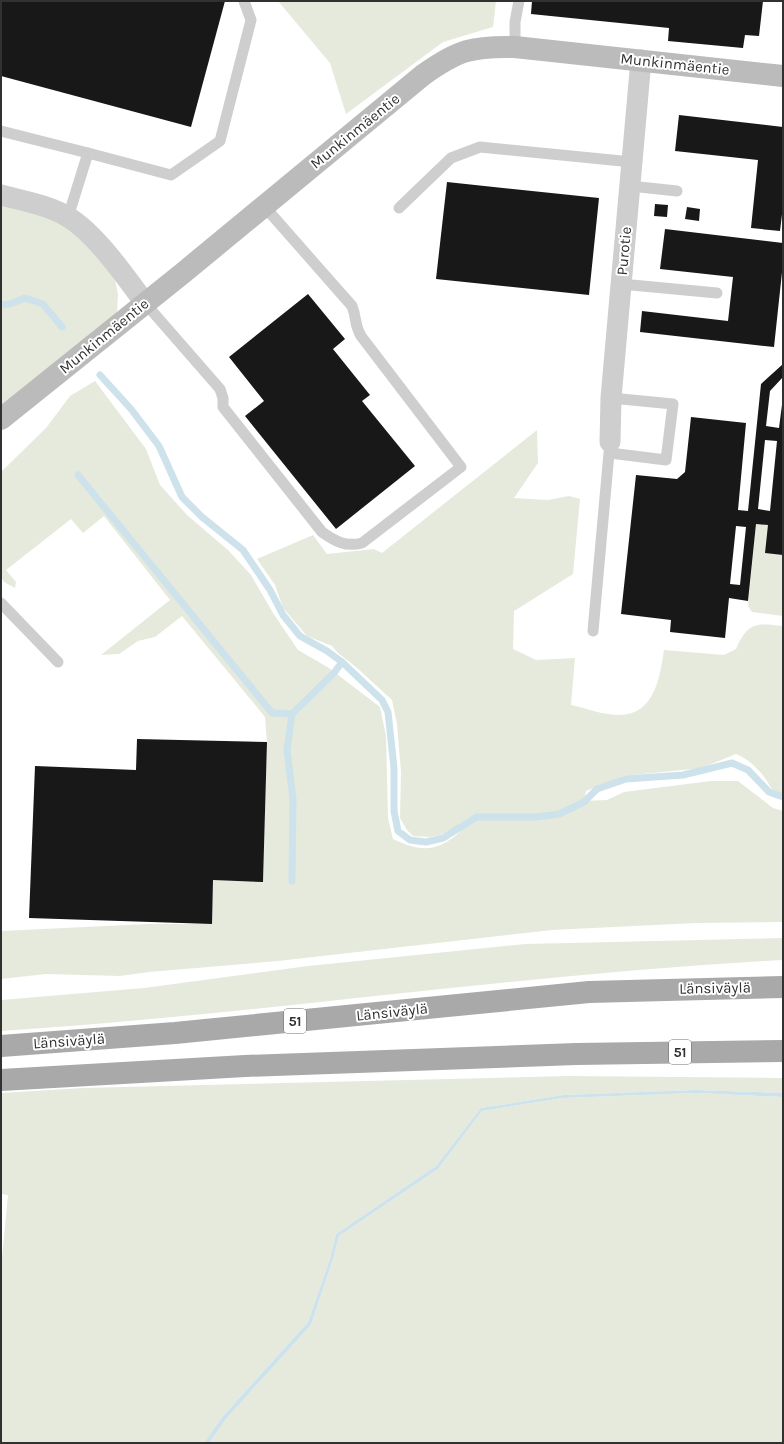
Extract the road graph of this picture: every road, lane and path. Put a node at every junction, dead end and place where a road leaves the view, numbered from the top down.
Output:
1 (244, 1) edge
2 (519, 1) edge
3 (515, 47) junction
4 (642, 60) junction
5 (783, 76) edge
6 (1, 131) edge
7 (88, 153) junction
8 (632, 162) junction
9 (630, 186) junction
10 (677, 191) dead end
11 (1, 195) edge
12 (264, 206) junction
13 (399, 208) dead end
14 (68, 217) junction
15 (621, 284) junction
16 (717, 294) dead end
17 (145, 303) junction
18 (611, 398) junction
19 (1, 419) edge
20 (610, 448) junction
21 (1, 603) edge
22 (593, 631) dead end
23 (58, 662) dead end
24 (783, 987) edge
25 (1, 1046) edge
26 (783, 1051) edge
27 (1, 1080) edge

1 - 7 lane
2 - 3 lane
3 - 4 street, Munkinmäentie
3 - 12 street, Munkinmäentie
4 - 5 street, Munkinmäentie
4 - 8 street, Purotie
6 - 7 lane
7 - 14 lane
8 - 9 street, Purotie
8 - 13 lane
9 - 10 lane
9 - 15 street, Purotie
11 - 14 street
12 - 17 street, Munkinmäentie
12 - 17 lane
14 - 17 street
15 - 16 lane
15 - 18 street, Purotie
17 - 19 street, Munkinmäentie
18 - 20 street, Purotie
18 - 20 lane
20 - 22 lane
21 - 23 lane
24 - 25 main road, Länsiväylä / 51
26 - 27 main road, 51

